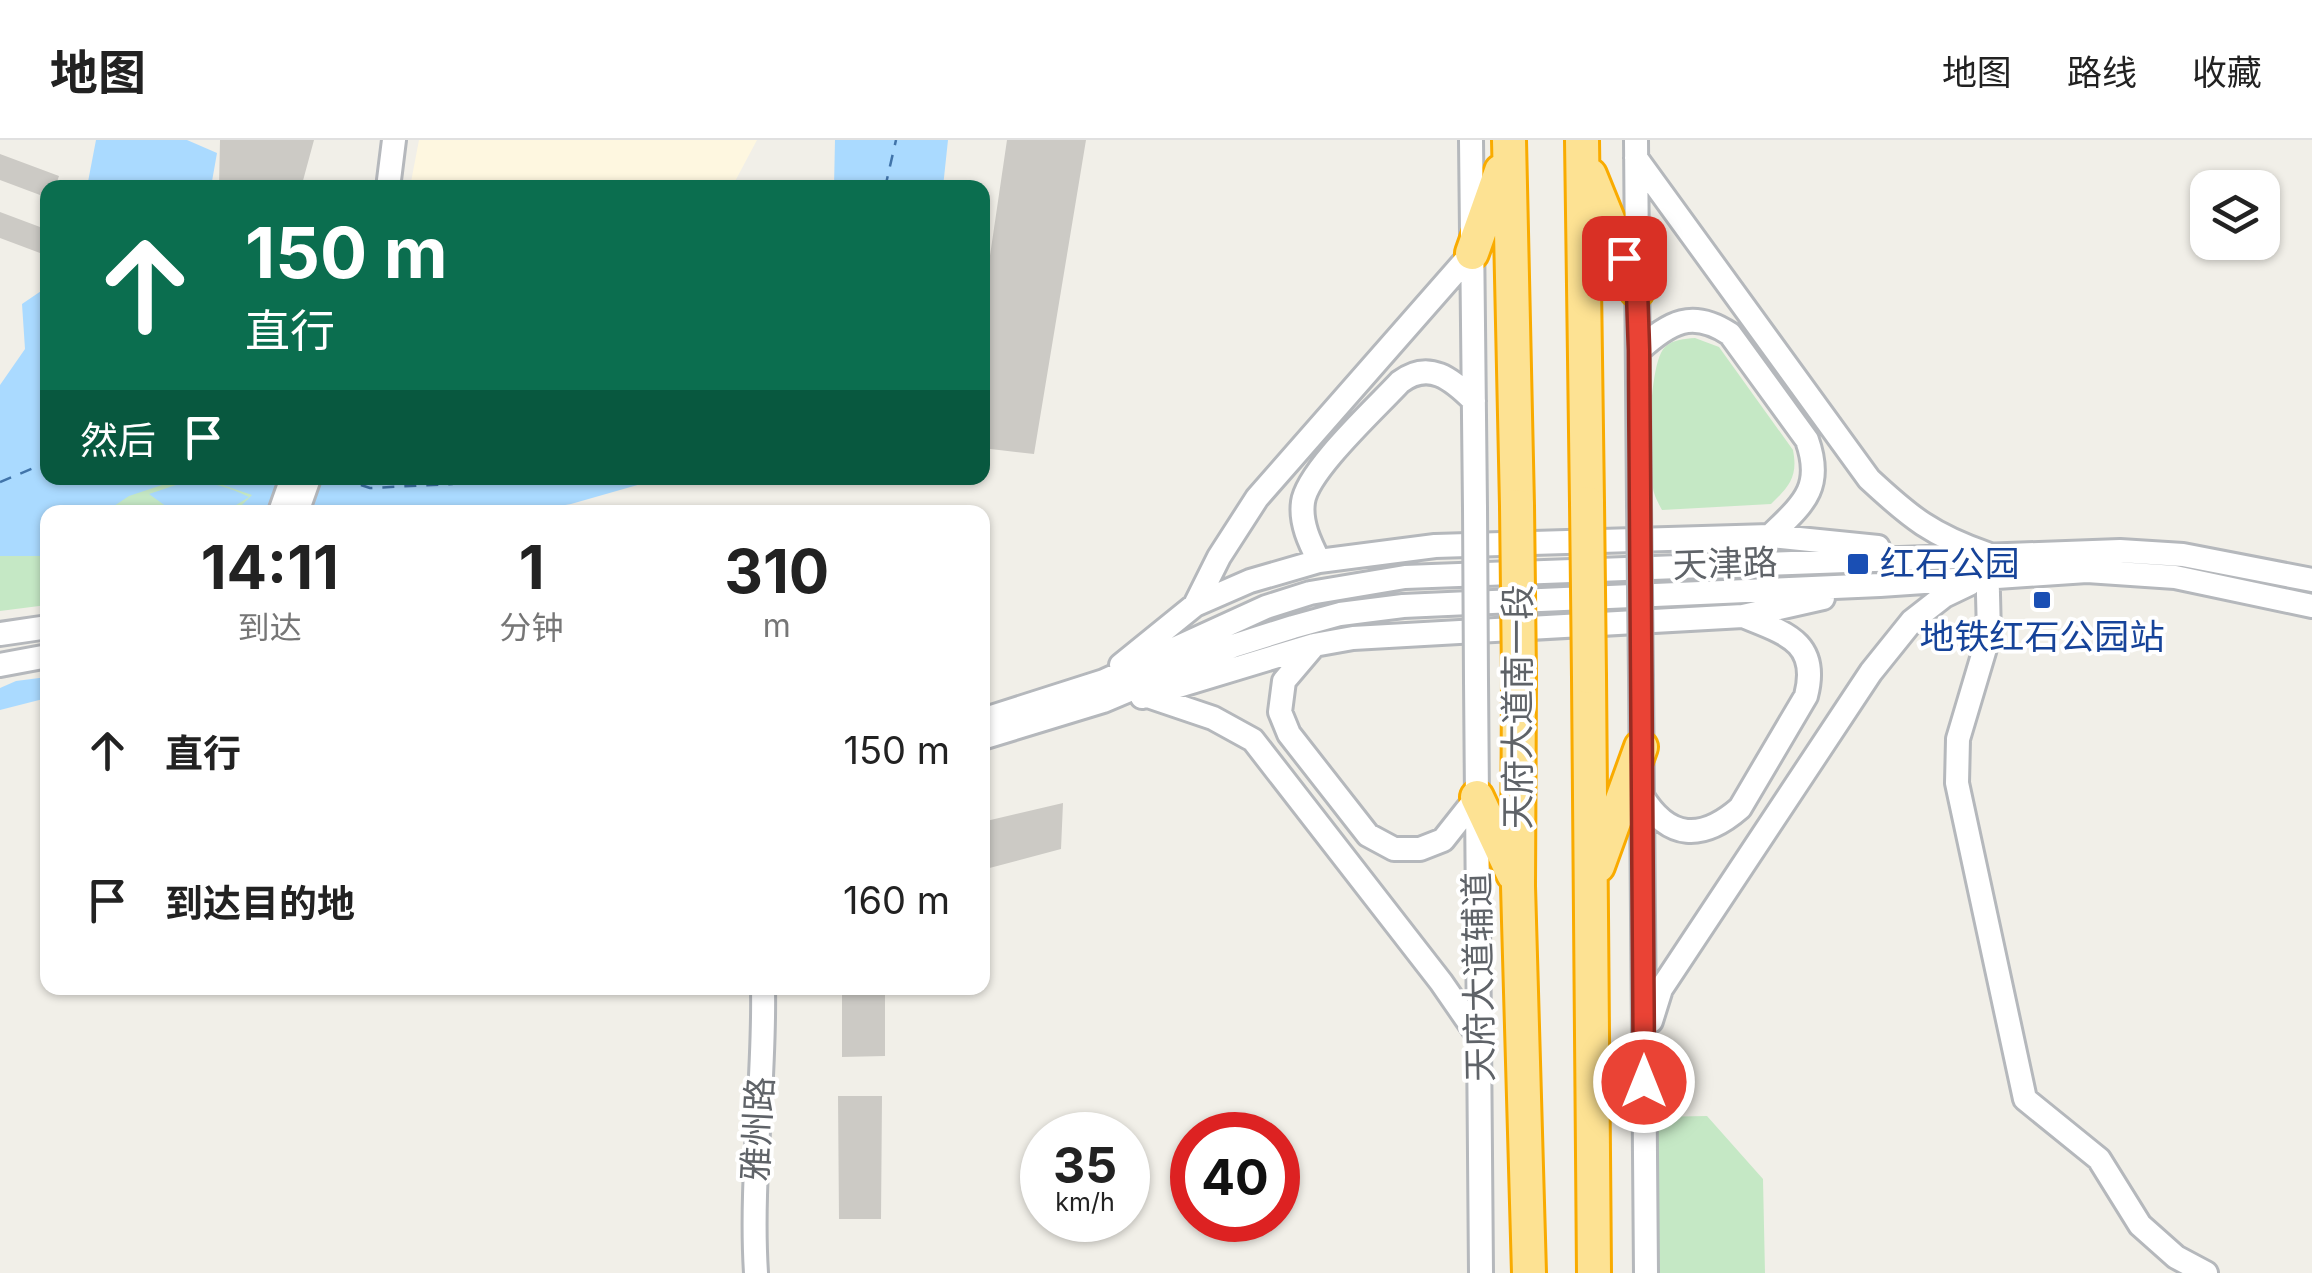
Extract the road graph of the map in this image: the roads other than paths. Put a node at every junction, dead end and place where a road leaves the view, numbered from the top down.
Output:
1 (394, 140) edge
2 (1471, 140) edge
3 (1509, 144) edge
4 (1582, 149) edge
5 (1636, 149) edge
6 (389, 180) edge
7 (1472, 253) junction
8 (1637, 291) junction
9 (1639, 350) junction
10 (1474, 402) junction
11 (1770, 536) junction
12 (1944, 556) junction
13 (1320, 561) junction
14 (1988, 565) junction
15 (2312, 580) edge
16 (1880, 585) junction
17 (1195, 604) junction
18 (2312, 606) edge
19 (1743, 616) junction
20 (40, 627) edge
21 (0, 634) edge
22 (1314, 645) junction
23 (40, 658) edge
24 (0, 665) edge
25 (1104, 691) junction
26 (1148, 696) junction
27 (1039, 712) junction
28 (990, 719) edge
29 (990, 734) edge
30 (1641, 747) junction
31 (1642, 796) junction
32 (1477, 797) junction
33 (1591, 885) junction
34 (1518, 886) junction
35 (763, 995) edge
36 (1479, 1037) junction
37 (1644, 1044) junction
38 (756, 1272) edge
39 (1482, 1273) edge
40 (1529, 1273) edge
41 (1594, 1273) edge
42 (1646, 1273) edge
43 (2206, 1273) edge

1 - 6 street
2 - 7 street, 天府大道辅道
3 - 7 highway
3 - 34 highway, 天府大道南一段, bridge
4 - 8 highway
4 - 33 highway, 天府大道南一段, bridge
5 - 8 street
5 - 14 street
7 - 10 street, 天府大道辅道
7 - 17 street
8 - 9 street
9 - 11 street
9 - 30 street, bridge
10 - 13 street
10 - 32 street, 天府大道辅道, bridge
11 - 12 street
11 - 13 street
12 - 14 street, 天津路
12 - 25 street, 天津路
13 - 17 street
14 - 15 street, 天津路
14 - 16 street, 天津路
14 - 18 street, 天津路
14 - 37 street
14 - 43 street
16 - 19 street
16 - 25 street, 天津路
17 - 25 street
19 - 22 street
19 - 31 street
20 - 21 street
22 - 26 street
22 - 32 street
23 - 24 street
25 - 26 street
25 - 27 street, 天津路
26 - 36 street
27 - 28 street, 天津路
27 - 29 street, 天津路
30 - 31 street
30 - 33 highway
31 - 37 street
32 - 34 highway
32 - 36 street, 天府大道辅道
33 - 41 highway, 天府大道南一段
34 - 40 highway, 天府大道南一段
35 - 38 street, 雅州路
36 - 39 street, 天府大道辅道
37 - 42 street

